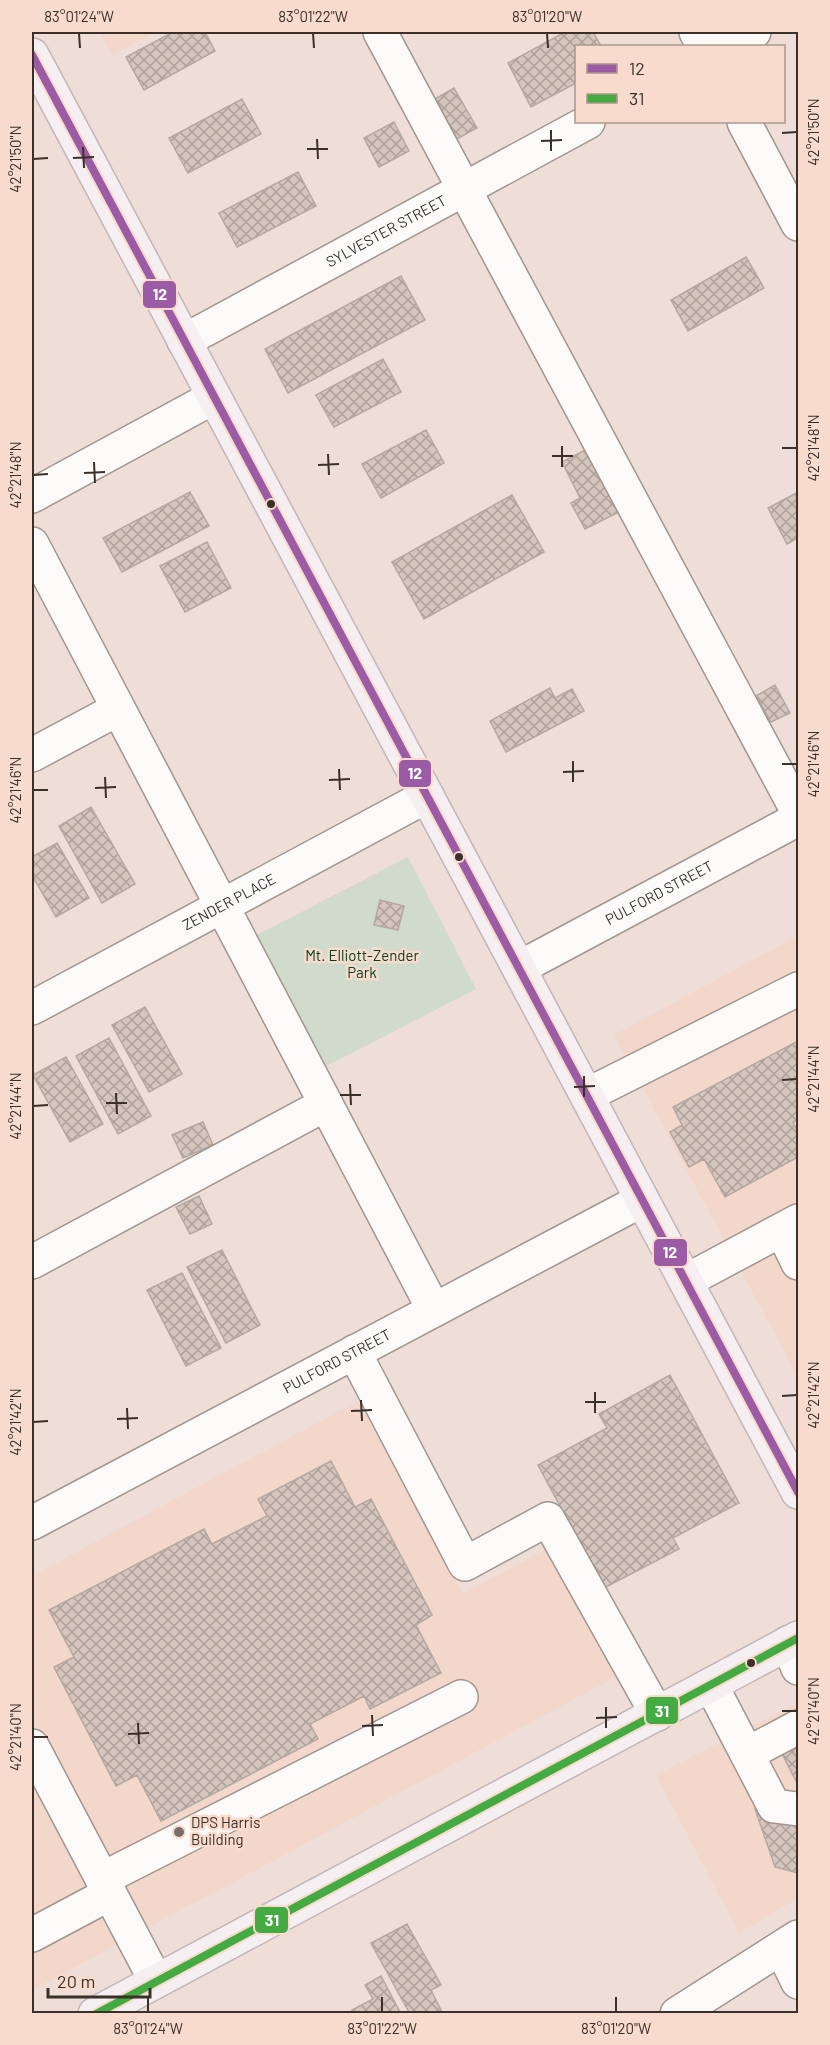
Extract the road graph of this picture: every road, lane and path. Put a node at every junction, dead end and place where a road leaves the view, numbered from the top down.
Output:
1 (380, 32) edge
2 (754, 32) edge
3 (728, 45) edge
4 (32, 55) edge
5 (586, 123) edge
6 (745, 123) edge
7 (464, 189) junction
8 (798, 224) edge
9 (184, 341) junction
10 (214, 397) junction
11 (32, 496) edge
12 (32, 544) edge
13 (118, 709) junction
14 (32, 755) edge
15 (427, 796) junction
16 (798, 812) edge
17 (798, 819) edge
18 (221, 906) junction
19 (519, 968) junction
20 (798, 989) edge
21 (32, 1008) edge
22 (587, 1095) junction
23 (326, 1104) junction
24 (642, 1200) junction
25 (790, 1226) edge
26 (32, 1262) edge
27 (798, 1263) edge
28 (686, 1281) junction
29 (434, 1310) junction
30 (354, 1352) junction
31 (798, 1492) edge
32 (32, 1523) edge
33 (795, 1650) edge
34 (711, 1685) junction
35 (461, 1697) dead end
36 (657, 1714) junction
37 (798, 1727) edge
38 (32, 1746) edge
39 (747, 1754) junction
40 (798, 1809) edge
41 (106, 1887) junction
42 (32, 1935) edge
43 (790, 1942) edge
44 (156, 1981) junction
45 (798, 1982) edge
46 (95, 2013) edge
47 (677, 2013) edge

1 - 7 street
2 - 3 street
4 - 9 main road
5 - 7 street, SYLVESTER STREET
6 - 8 street
7 - 9 street, SYLVESTER STREET
7 - 16 street
9 - 10 main road
10 - 11 street
10 - 15 main road
12 - 13 street
13 - 14 street
13 - 18 street
15 - 18 street, ZENDER PLACE
15 - 19 main road
17 - 19 street, PULFORD STREET
18 - 21 street, ZENDER PLACE
18 - 23 street
19 - 22 main road
20 - 22 street
22 - 24 main road
23 - 26 street
23 - 29 street
24 - 28 main road
24 - 29 street, PULFORD STREET
25 - 27 street
25 - 28 street
28 - 31 main road
29 - 30 street, PULFORD STREET
30 - 32 street, PULFORD STREET
30 - 36 street
33 - 34 main road
34 - 36 main road
34 - 39 street
35 - 41 street
36 - 44 main road
37 - 39 street
38 - 41 street
39 - 40 street
41 - 42 street
41 - 44 street
43 - 45 street
43 - 47 street
44 - 46 main road

